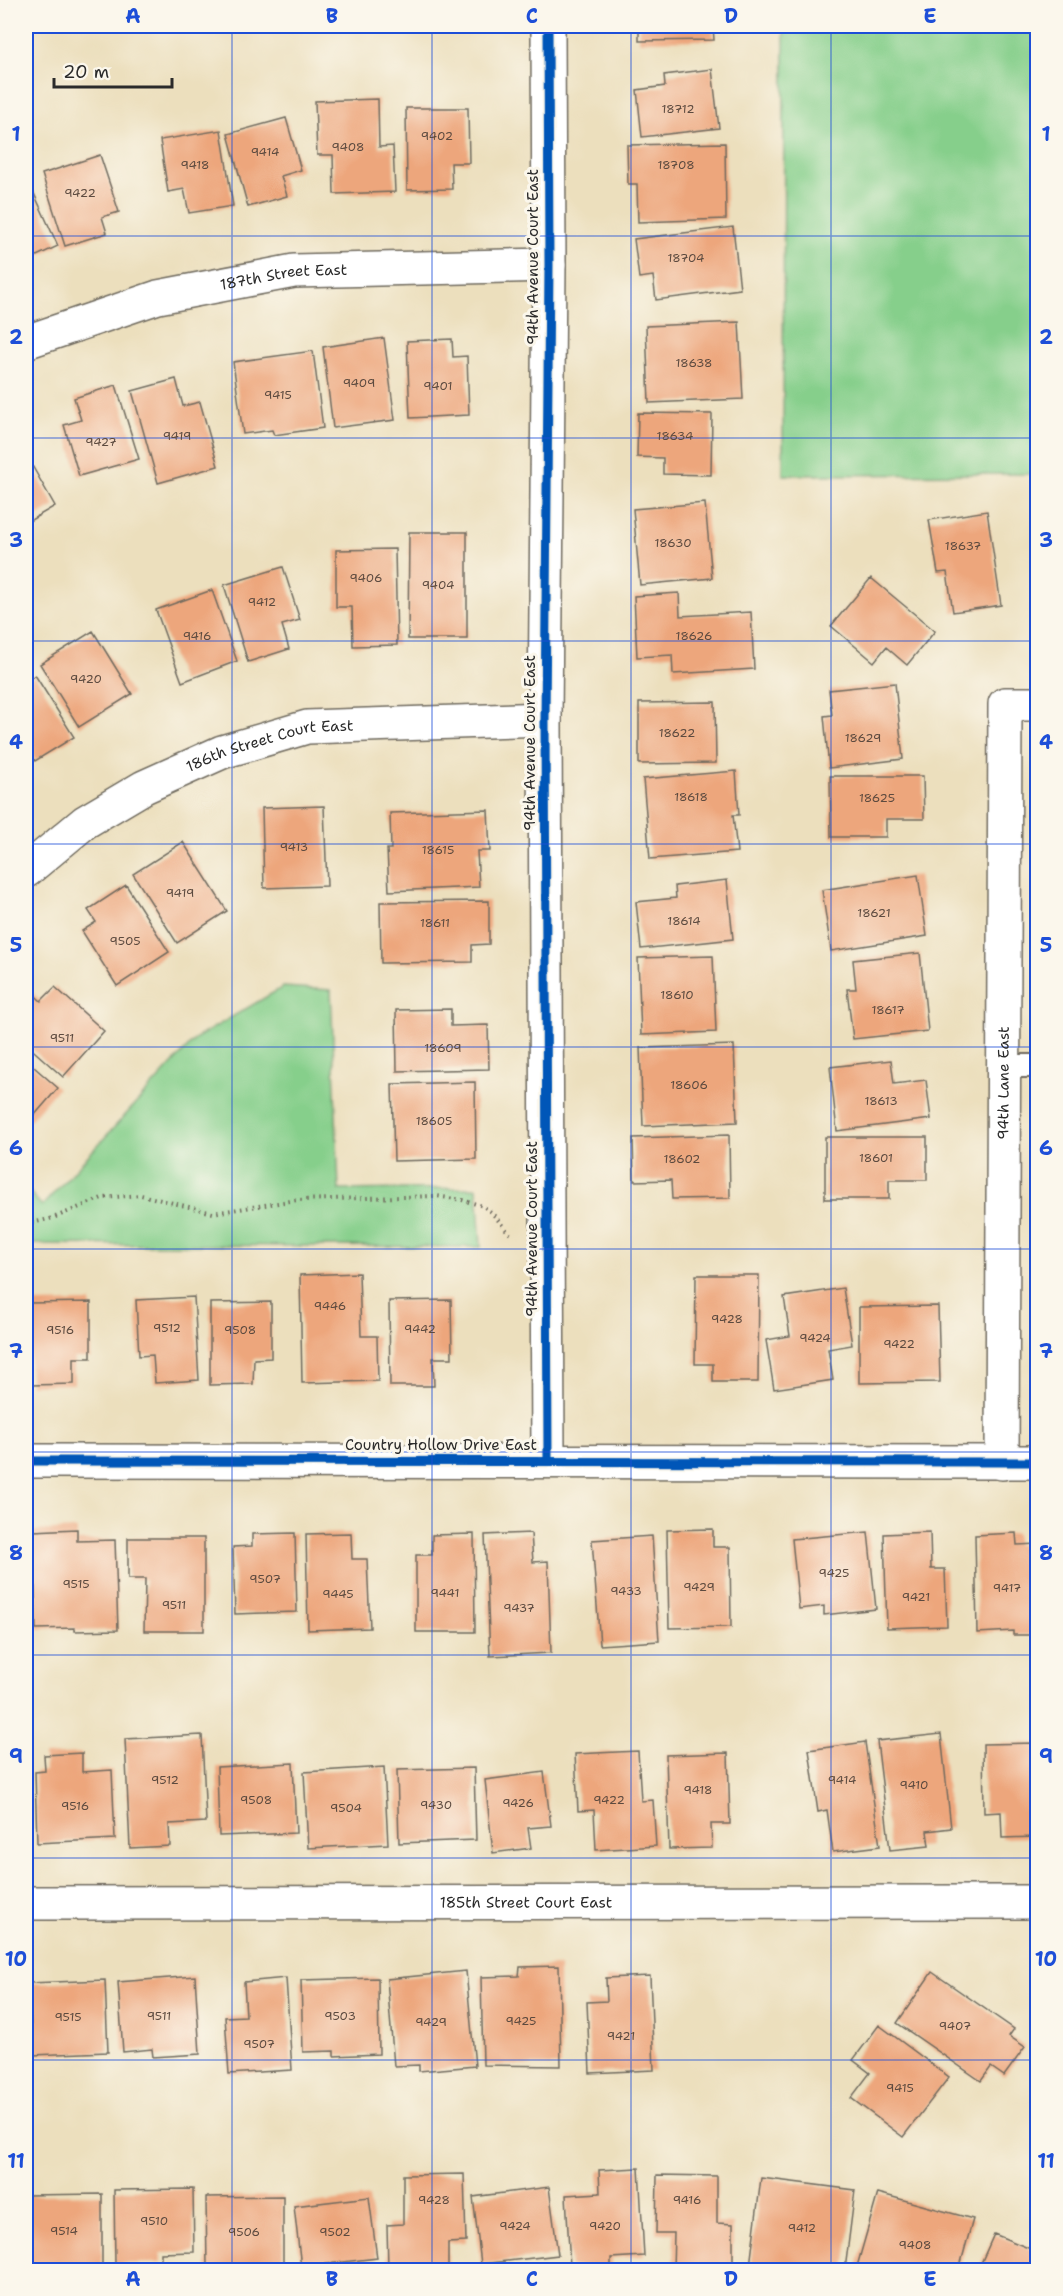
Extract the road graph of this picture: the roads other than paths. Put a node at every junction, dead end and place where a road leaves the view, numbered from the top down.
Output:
1 (548, 26) edge
2 (549, 265) junction
3 (26, 342) edge
4 (1038, 704) edge
5 (545, 719) junction
6 (26, 871) edge
7 (1004, 1066) junction
8 (1038, 1066) edge
9 (548, 1460) junction
10 (26, 1461) edge
11 (1038, 1462) edge
12 (1002, 1463) junction
13 (1026, 1902) dead end
14 (26, 1903) edge

1 - 2 street, 94th Avenue Court East
2 - 3 street, 187th Street East
2 - 5 street, 94th Avenue Court East
4 - 7 street, 94th Lane East
5 - 6 street, 186th Street Court East
5 - 9 street, 94th Avenue Court East
7 - 8 lane
7 - 12 street, 94th Lane East
9 - 10 street, Country Hollow Drive East
9 - 12 street, Country Hollow Drive East
11 - 12 street, Country Hollow Drive East
13 - 14 street, 185th Street Court East

